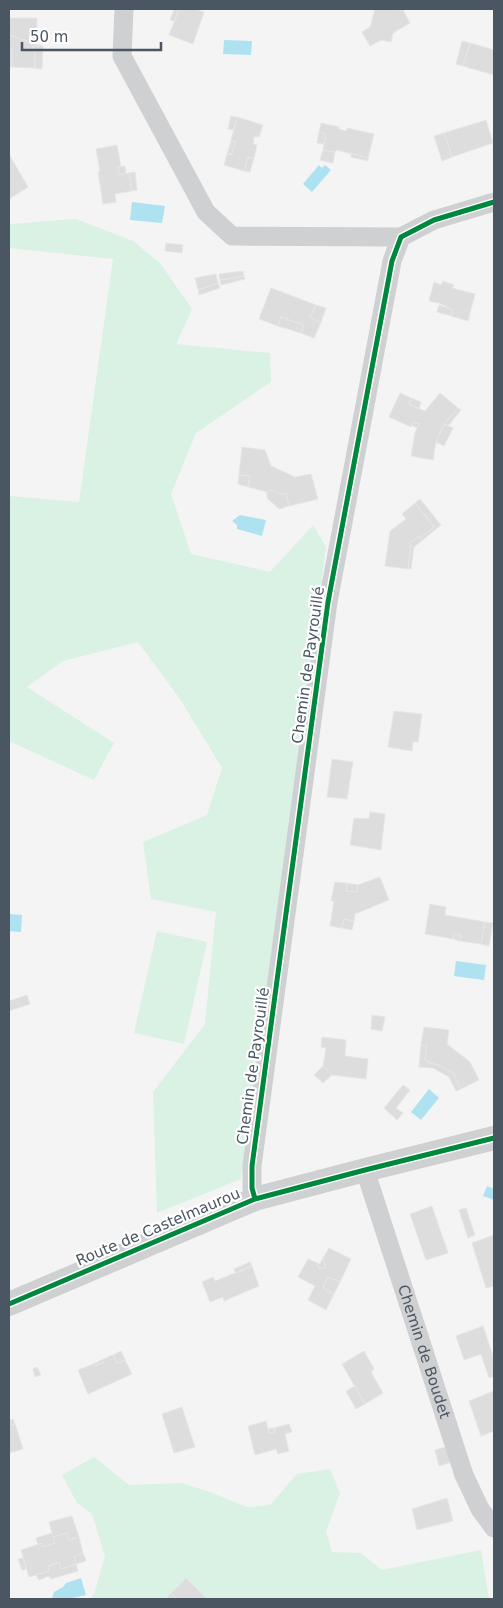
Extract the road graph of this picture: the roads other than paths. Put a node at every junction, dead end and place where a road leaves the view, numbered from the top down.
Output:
1 (124, 9) edge
2 (494, 202) edge
3 (401, 237) junction
4 (494, 1138) edge
5 (365, 1170) junction
6 (255, 1199) junction
7 (9, 1304) edge
8 (494, 1528) edge

1 - 3 street
2 - 3 street
3 - 6 street, Chemin de Payrouillé
4 - 5 street, Route de Castelmaurou
5 - 6 street, Route de Castelmaurou
5 - 8 street, Chemin de Boudet
6 - 7 street, Route de Castelmaurou

